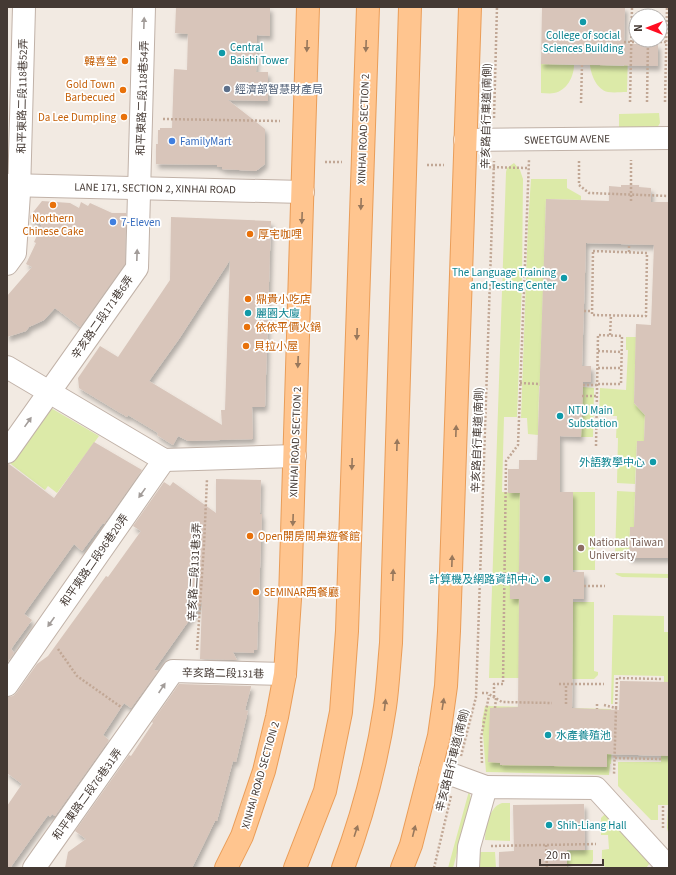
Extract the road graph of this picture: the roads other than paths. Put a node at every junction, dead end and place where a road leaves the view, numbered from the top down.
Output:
1 (24, 7) edge
2 (144, 7) edge
3 (308, 7) edge
4 (368, 7) edge
5 (410, 7) edge
6 (470, 7) edge
7 (669, 138) edge
8 (465, 140) junction
9 (13, 185) edge
10 (139, 188) junction
11 (303, 192) junction
12 (7, 264) edge
13 (7, 367) edge
14 (49, 392) junction
15 (7, 452) edge
16 (295, 456) junction
17 (164, 460) junction
18 (285, 674) junction
19 (7, 685) edge
20 (140, 720) joint
21 (430, 770) junction
22 (484, 786) junction
23 (34, 868) edge
24 (226, 868) edge
25 (295, 868) edge
26 (343, 868) edge
27 (402, 868) edge
28 (468, 868) edge
29 (669, 868) edge

1 - 9 street, 和平東路二段118巷52弄
10 -> 2 street, 和平東路二段118巷54弄
3 -> 11 main road, XINHAI ROAD SECTION 2
4 -> 25 main road, XINHAI ROAD SECTION 2
26 -> 5 main road
6 - 8 main road
7 - 8 street, SWEETGUM AVENE
21 -> 8 main road
9 - 10 street, LANE 171, SECTION 2, XINHAI ROAD
9 - 12 street, 和平東路二段118巷52弄
10 - 11 street, LANE 171, SECTION 2, XINHAI ROAD
14 -> 10 street, 辛亥路二段171巷6弄
11 -> 16 main road, XINHAI ROAD SECTION 2
13 - 14 street
15 -> 14 street, 辛亥路二段171巷6弄
14 - 17 street
16 - 17 street
16 -> 18 main road, XINHAI ROAD SECTION 2
17 -> 19 street, 和平東路二段96巷20弄
20 -> 18 street, 辛亥路二段131巷
18 - 24 main road, XINHAI ROAD SECTION 2
20 - 23 street, 和平東路二段76巷31弄
21 - 22 street
27 -> 21 main road
22 - 28 street
22 - 29 street

